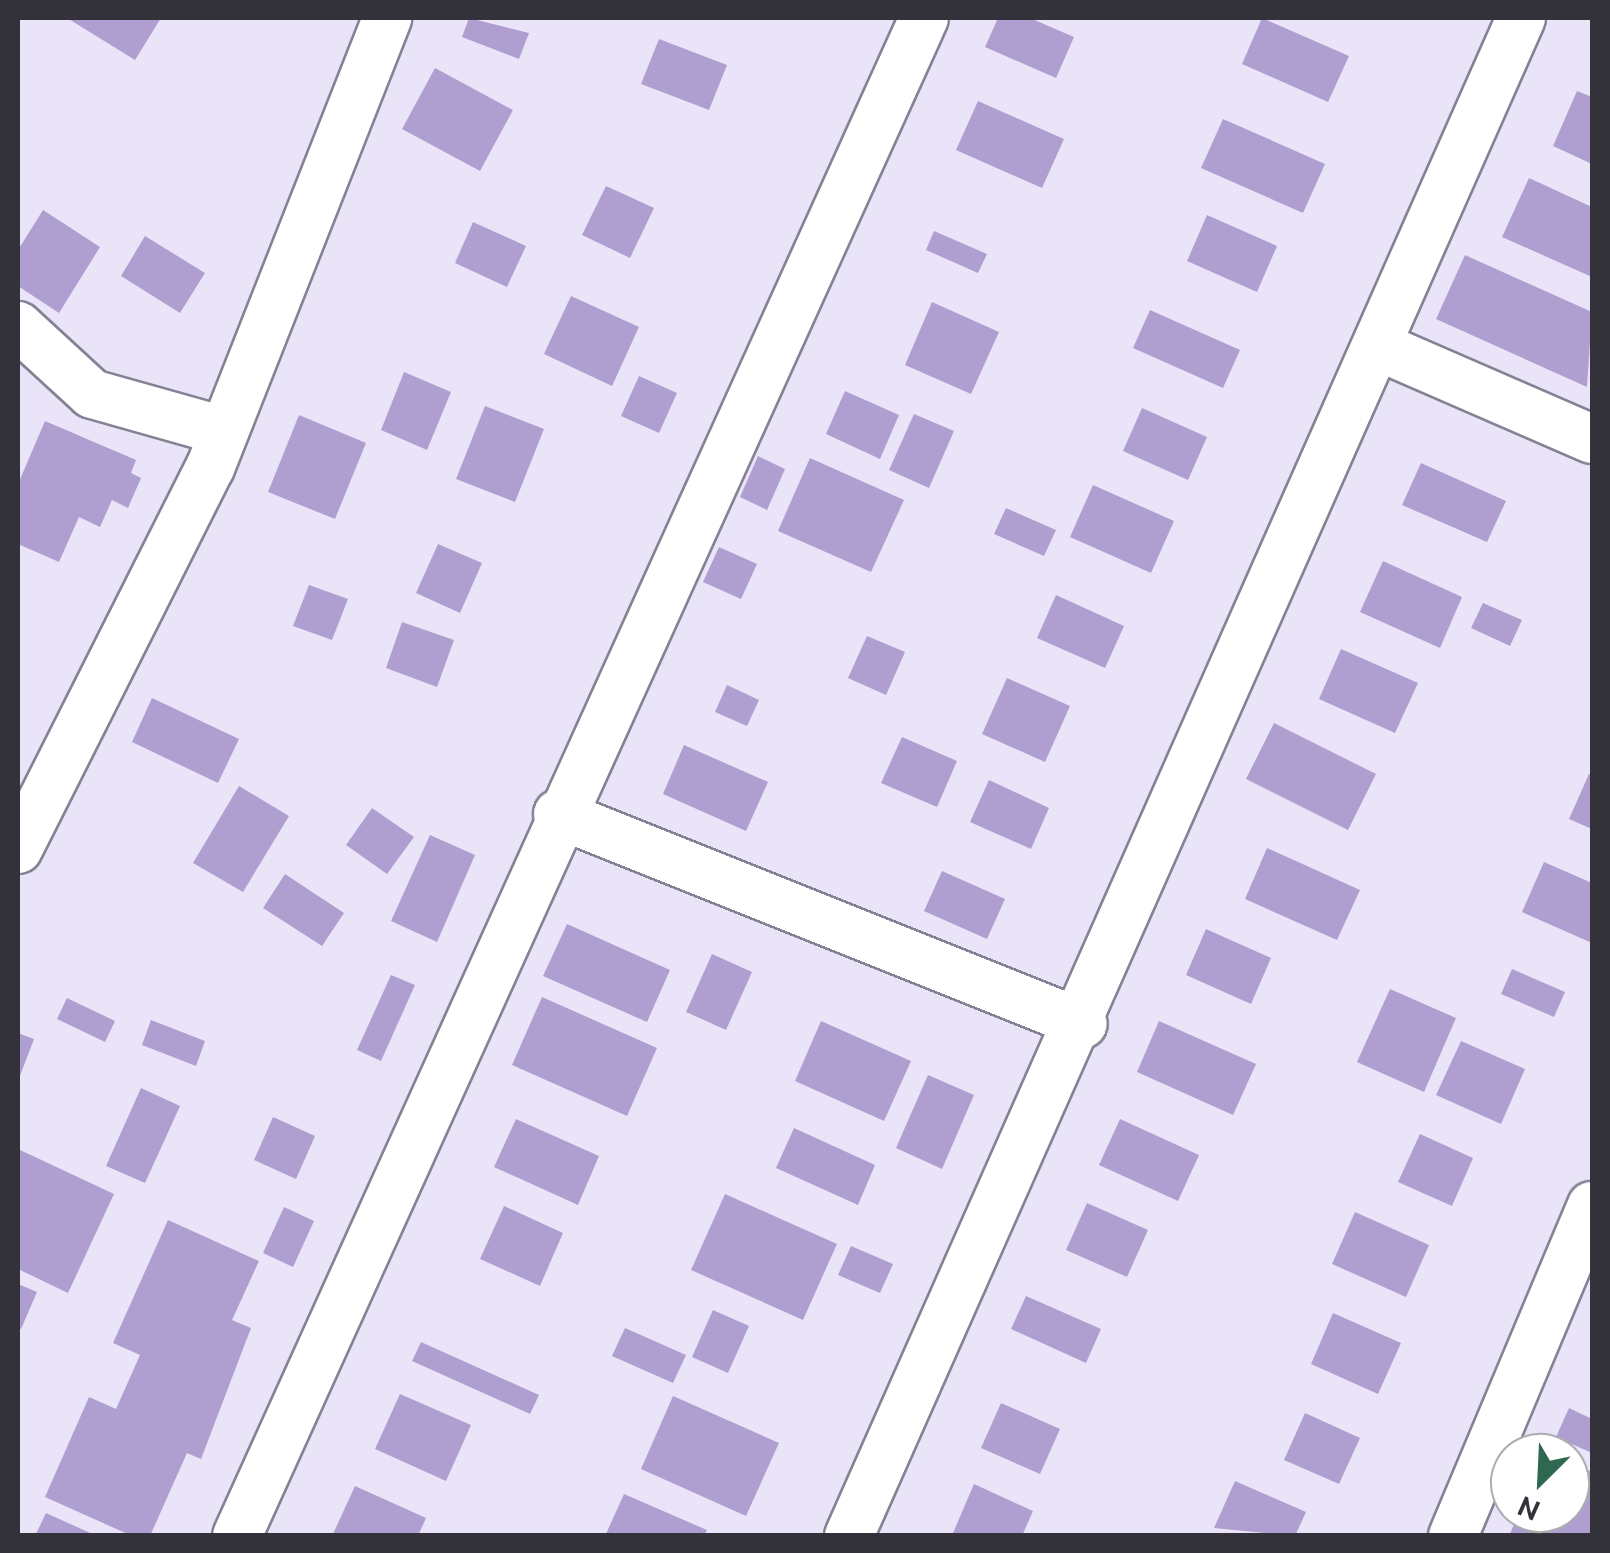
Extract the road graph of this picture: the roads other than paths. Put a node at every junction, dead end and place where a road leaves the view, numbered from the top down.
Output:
1 (388, 18) edge
2 (924, 18) edge
3 (1520, 18) edge
4 (18, 326) edge
5 (1378, 346) junction
6 (224, 431) junction
7 (1592, 439) edge
8 (558, 814) junction
9 (21, 834) edge
10 (1083, 1024) junction
11 (1592, 1206) edge
12 (237, 1536) edge
13 (849, 1536) edge
14 (1453, 1536) edge

1 - 6 street
2 - 8 street
3 - 5 street
4 - 6 street
5 - 7 street
5 - 10 street
6 - 9 street
8 - 10 street
8 - 12 street
10 - 13 street
11 - 14 street

